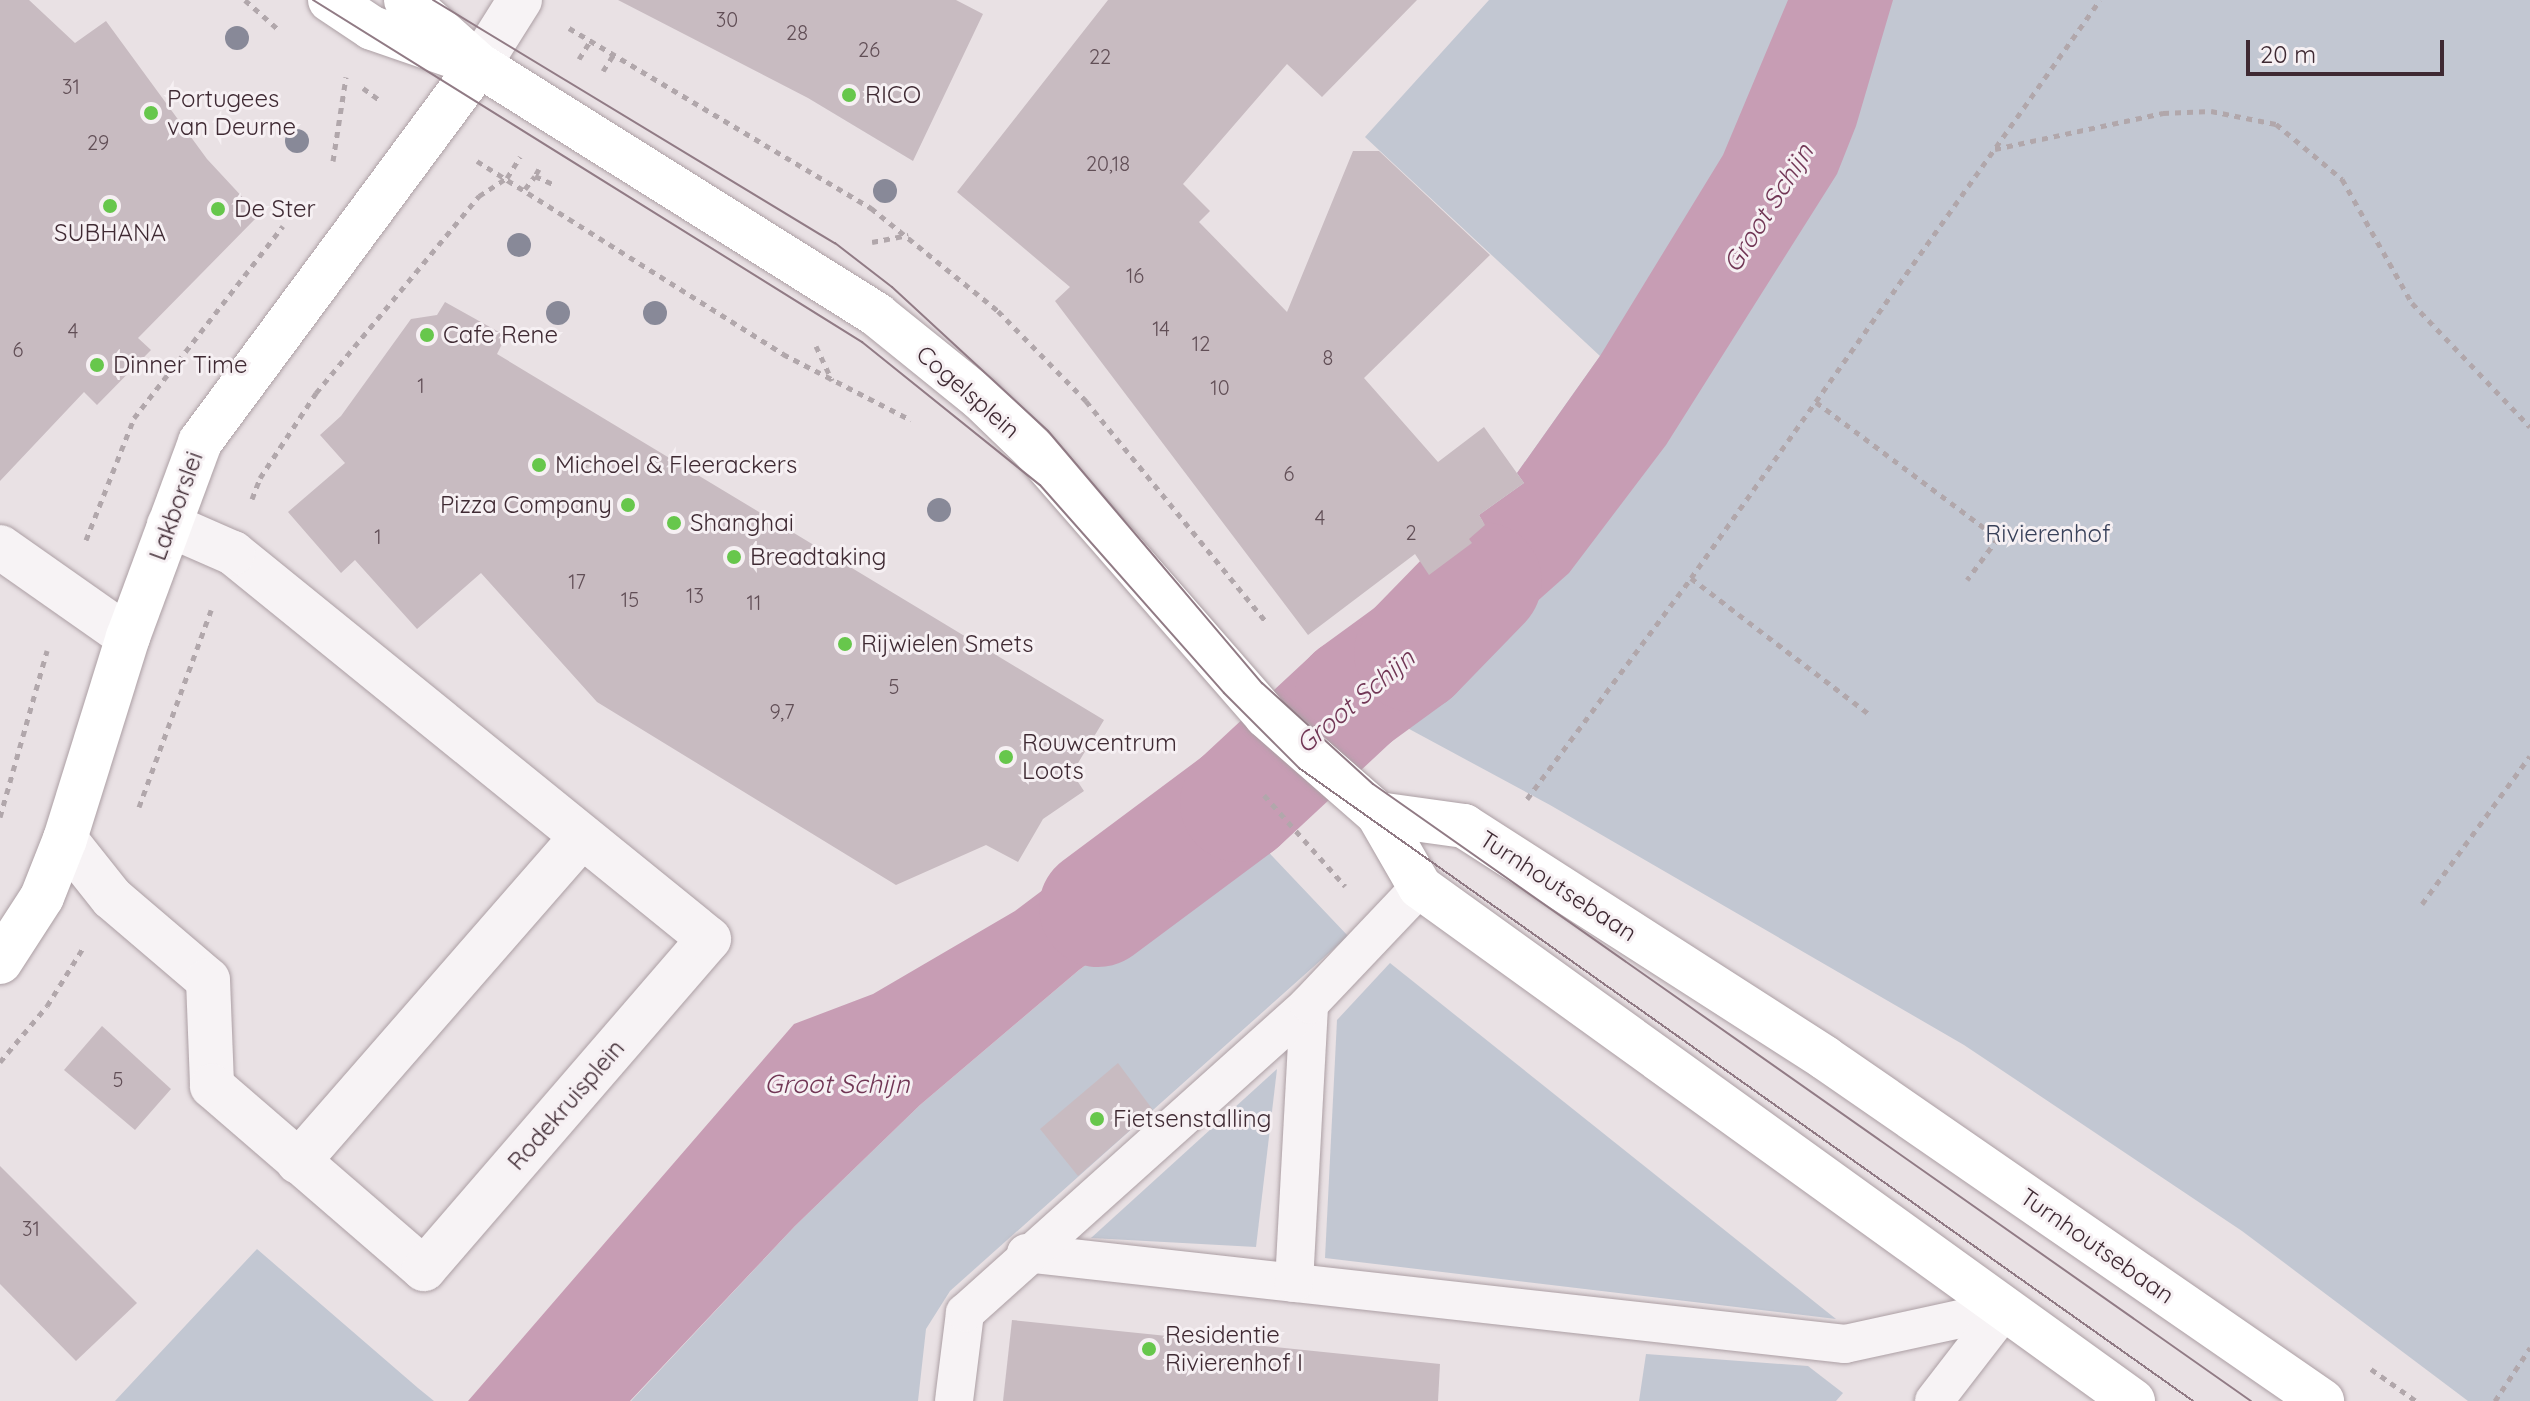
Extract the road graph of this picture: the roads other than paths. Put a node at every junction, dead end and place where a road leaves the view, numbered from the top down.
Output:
1 (330, 0) edge
2 (406, 0) edge
3 (520, 0) edge
4 (479, 65) junction
5 (169, 525) junction
6 (0, 547) edge
7 (128, 637) junction
8 (1378, 814) junction
9 (582, 836) junction
10 (65, 839) junction
11 (1420, 887) junction
12 (0, 962) edge
13 (1309, 1004) junction
14 (298, 1162) junction
15 (1026, 1253) junction
16 (1294, 1283) junction
17 (2005, 1309) junction
18 (954, 1401) edge
19 (1934, 1401) edge
20 (2133, 1401) edge
21 (2322, 1401) edge

1 - 4 main road, Cogelsplein
2 - 4 main road, Cogelsplein
3 - 4 street
4 - 5 main road, Lakborslei
4 - 8 main road, Cogelsplein
5 - 7 main road, Lakborslei
5 - 9 street, Rodekruisplein
6 - 7 street
7 - 10 main road, Lakborslei
8 - 11 main road
8 - 21 main road, Turnhoutsebaan
9 - 14 street
9 - 14 street, Rodekruisplein
10 - 12 main road, Lakborslei
10 - 14 street, Rodekruisplein
11 - 13 lane
11 - 17 main road
13 - 15 lane
13 - 16 lane
15 - 16 lane
15 - 18 lane
16 - 17 lane
17 - 19 lane
17 - 20 main road

